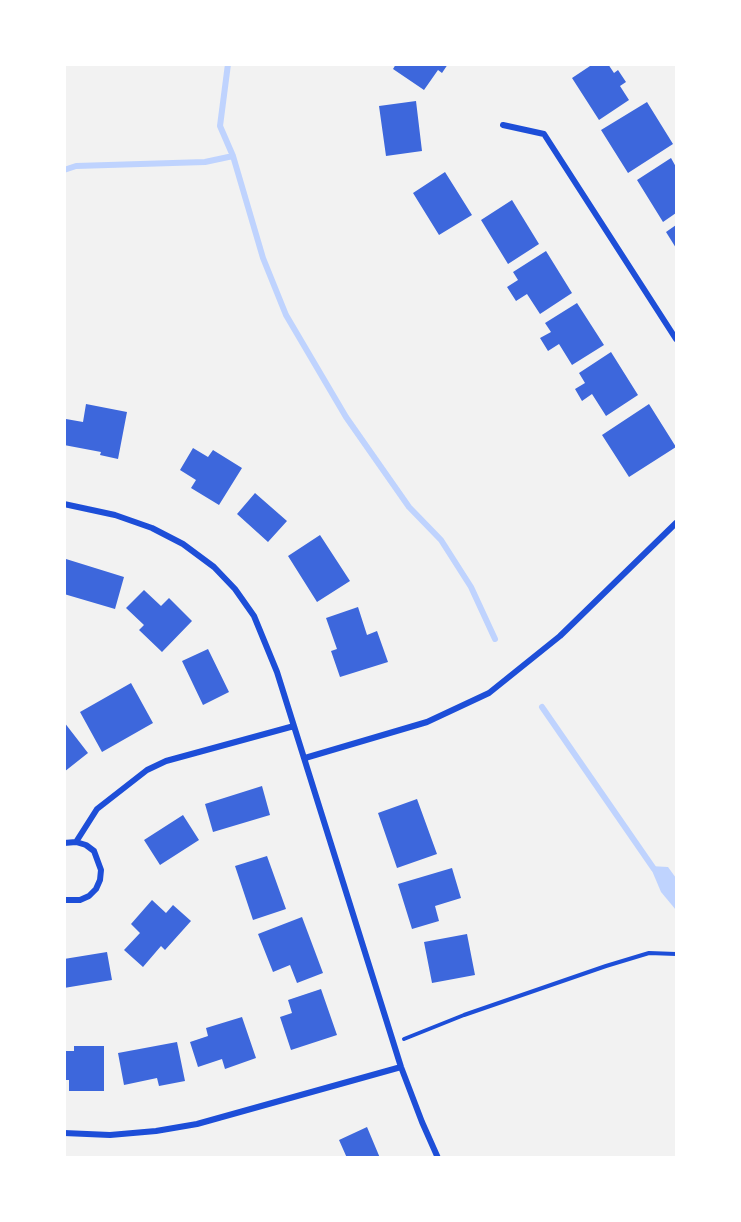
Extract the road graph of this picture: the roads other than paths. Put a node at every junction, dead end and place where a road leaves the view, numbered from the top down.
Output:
1 (503, 125) dead end
2 (676, 339) edge
3 (64, 504) edge
4 (676, 523) edge
5 (294, 726) junction
6 (305, 758) junction
7 (76, 842) junction
8 (64, 843) edge
9 (64, 900) edge
10 (401, 1067) junction
11 (64, 1133) edge
12 (438, 1158) edge

1 - 2 street
3 - 5 street
4 - 6 street
5 - 6 street
5 - 7 street
6 - 10 street
7 - 8 street
7 - 9 street
10 - 11 street
10 - 12 street

